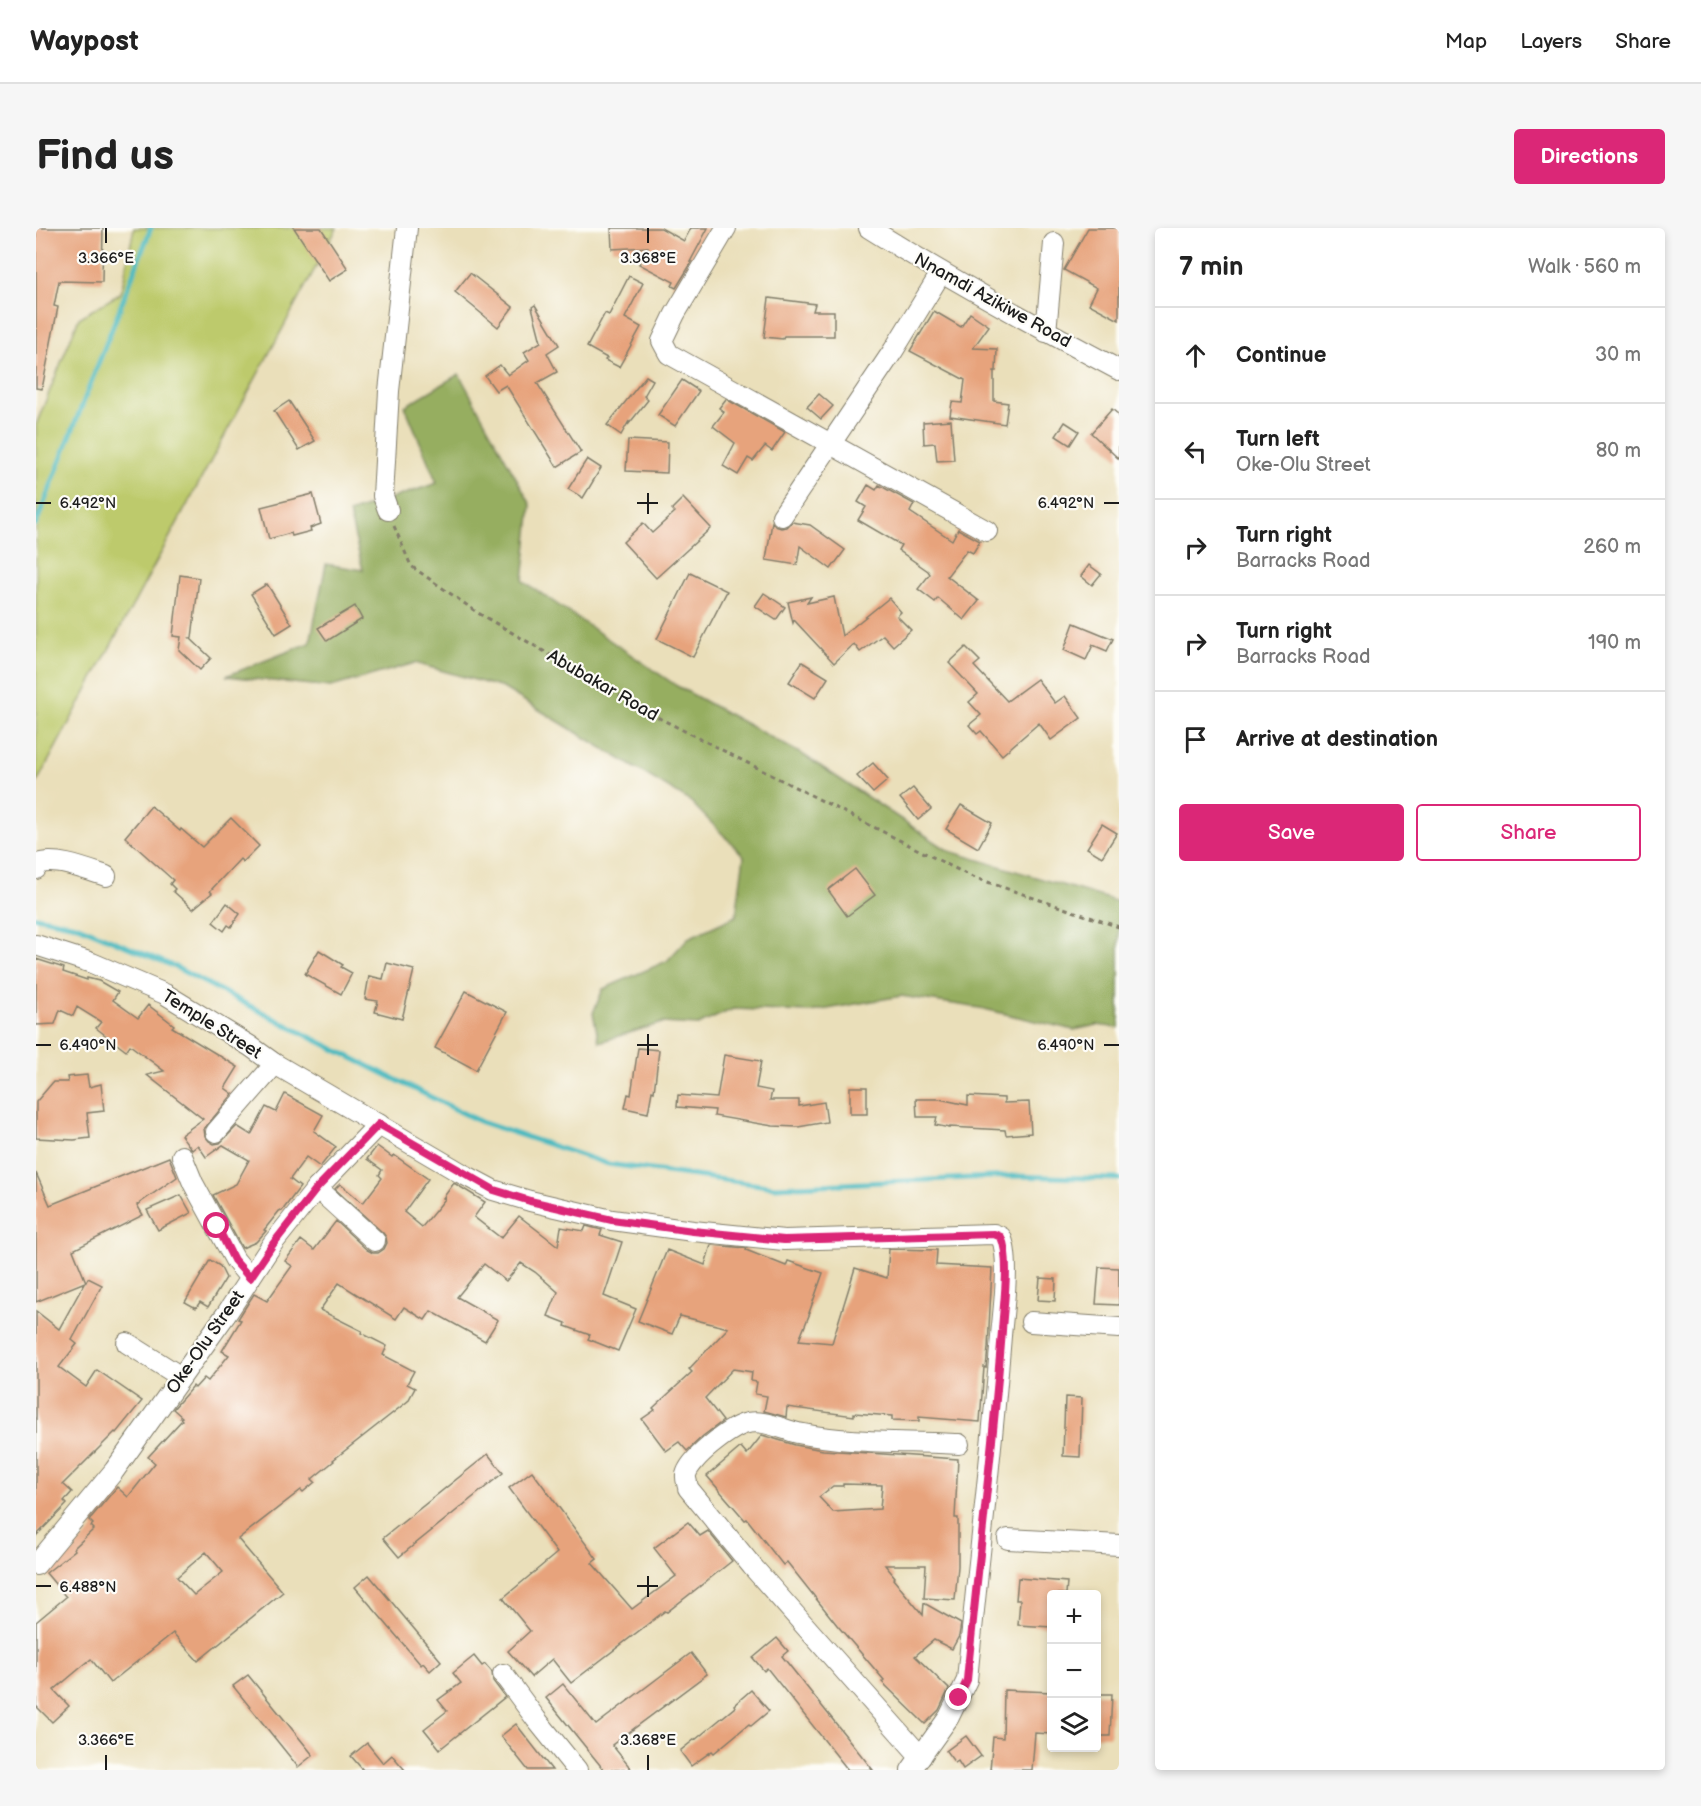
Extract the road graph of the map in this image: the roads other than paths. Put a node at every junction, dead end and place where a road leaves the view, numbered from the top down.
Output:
1 (407, 228) edge
2 (726, 228) edge
3 (869, 228) edge
4 (1054, 243) dead end
5 (941, 273) junction
6 (1046, 332) junction
7 (1119, 370) edge
8 (831, 443) junction
9 (388, 510) road end
10 (782, 516) dead end
11 (987, 531) dead end
12 (37, 866) edge
13 (106, 876) dead end
14 (36, 945) edge
15 (275, 1064) junction
16 (379, 1124) junction
17 (216, 1132) dead end
18 (182, 1156) dead end
19 (317, 1188) junction
20 (375, 1241) dead end
21 (250, 1278) junction
22 (1031, 1322) dead end
23 (1119, 1328) edge
24 (127, 1343) dead end
25 (181, 1377) junction
26 (959, 1444) dead end
27 (1008, 1539) dead end
28 (1119, 1545) edge
29 (36, 1565) edge
30 (503, 1674) dead end
31 (916, 1764) edge
32 (577, 1770) edge

1 - 9 street
2 - 8 street
3 - 5 street, Nnamdi Azikiwe Road
4 - 6 street
5 - 6 street, Nnamdi Azikiwe Road
5 - 8 street
6 - 7 street, Nnamdi Azikiwe Road
8 - 10 street
8 - 11 street
12 - 13 street
14 - 15 street, Temple Street
15 - 16 street, Temple Street
15 - 17 street
16 - 19 street, Oke-Olu Street
16 - 31 street, Temple Street
18 - 21 street
19 - 20 street
19 - 21 street, Oke-Olu Street
21 - 25 street, Oke-Olu Street
22 - 23 street
24 - 25 street
25 - 29 street, Oke-Olu Street
26 - 31 street
27 - 28 street
30 - 32 street

